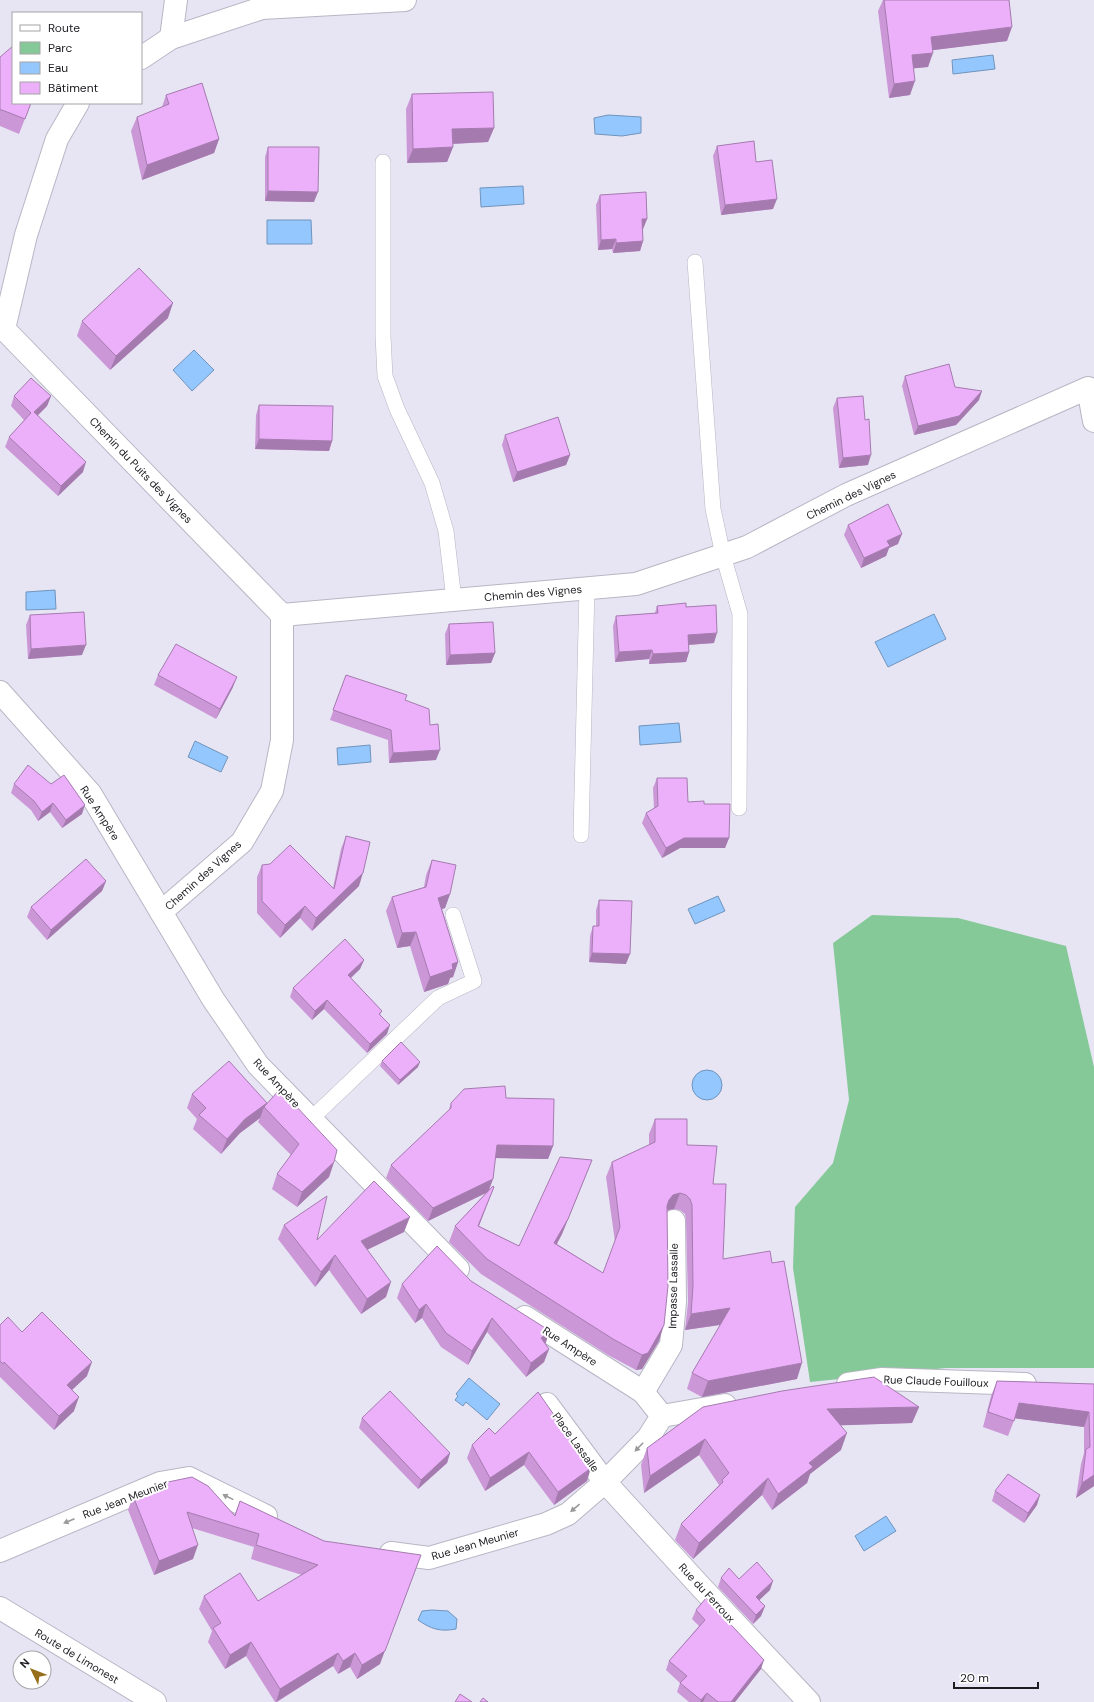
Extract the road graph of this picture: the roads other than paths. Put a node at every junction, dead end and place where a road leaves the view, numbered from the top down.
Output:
1 (176, 0) edge
2 (405, 0) edge
3 (171, 38) junction
4 (142, 57) edge
5 (77, 104) edge
6 (384, 162) dead end
7 (695, 262) dead end
8 (2, 329) edge
9 (1094, 421) edge
10 (723, 555) junction
11 (588, 588) junction
12 (454, 600) junction
13 (282, 614) junction
14 (0, 692) edge
15 (739, 808) dead end
16 (581, 835) dead end
17 (161, 912) junction
18 (452, 915) dead end
19 (311, 1119) junction
20 (674, 1221) dead end
21 (473, 1284) edge
22 (505, 1304) edge
23 (1047, 1385) edge
24 (828, 1387) edge
25 (643, 1392) junction
26 (742, 1402) edge
27 (547, 1404) edge
28 (662, 1416) junction
29 (605, 1482) junction
30 (287, 1526) edge
31 (0, 1550) edge
32 (375, 1550) edge
33 (0, 1608) edge
34 (155, 1702) edge
35 (810, 1702) edge

1 - 3 street
2 - 3 street
3 - 4 street
5 - 8 street
6 - 12 lane
7 - 10 lane
8 - 13 street, Chemin du Puits des Vignes
9 - 10 street, Chemin des Vignes
10 - 11 street, Chemin des Vignes
10 - 15 lane
11 - 12 street, Chemin des Vignes
11 - 16 lane
12 - 13 street, Chemin des Vignes
13 - 17 street, Chemin des Vignes
14 - 17 street, Rue Ampère
17 - 19 street, Rue Ampère
18 - 19 lane
19 - 21 street, Rue Ampère
20 - 25 street, Impasse Lassalle
22 - 25 street, Rue Ampère
23 - 24 street, Rue Claude Fouilloux
25 - 28 street
26 - 28 street
27 - 29 street, Place Lassalle
28 -> 29 street, Place Lassalle
29 -> 32 street, Rue Jean Meunier
29 - 35 street, Rue du Ferroux
30 -> 31 street, Rue Jean Meunier
33 - 34 street, Route de Limonest

